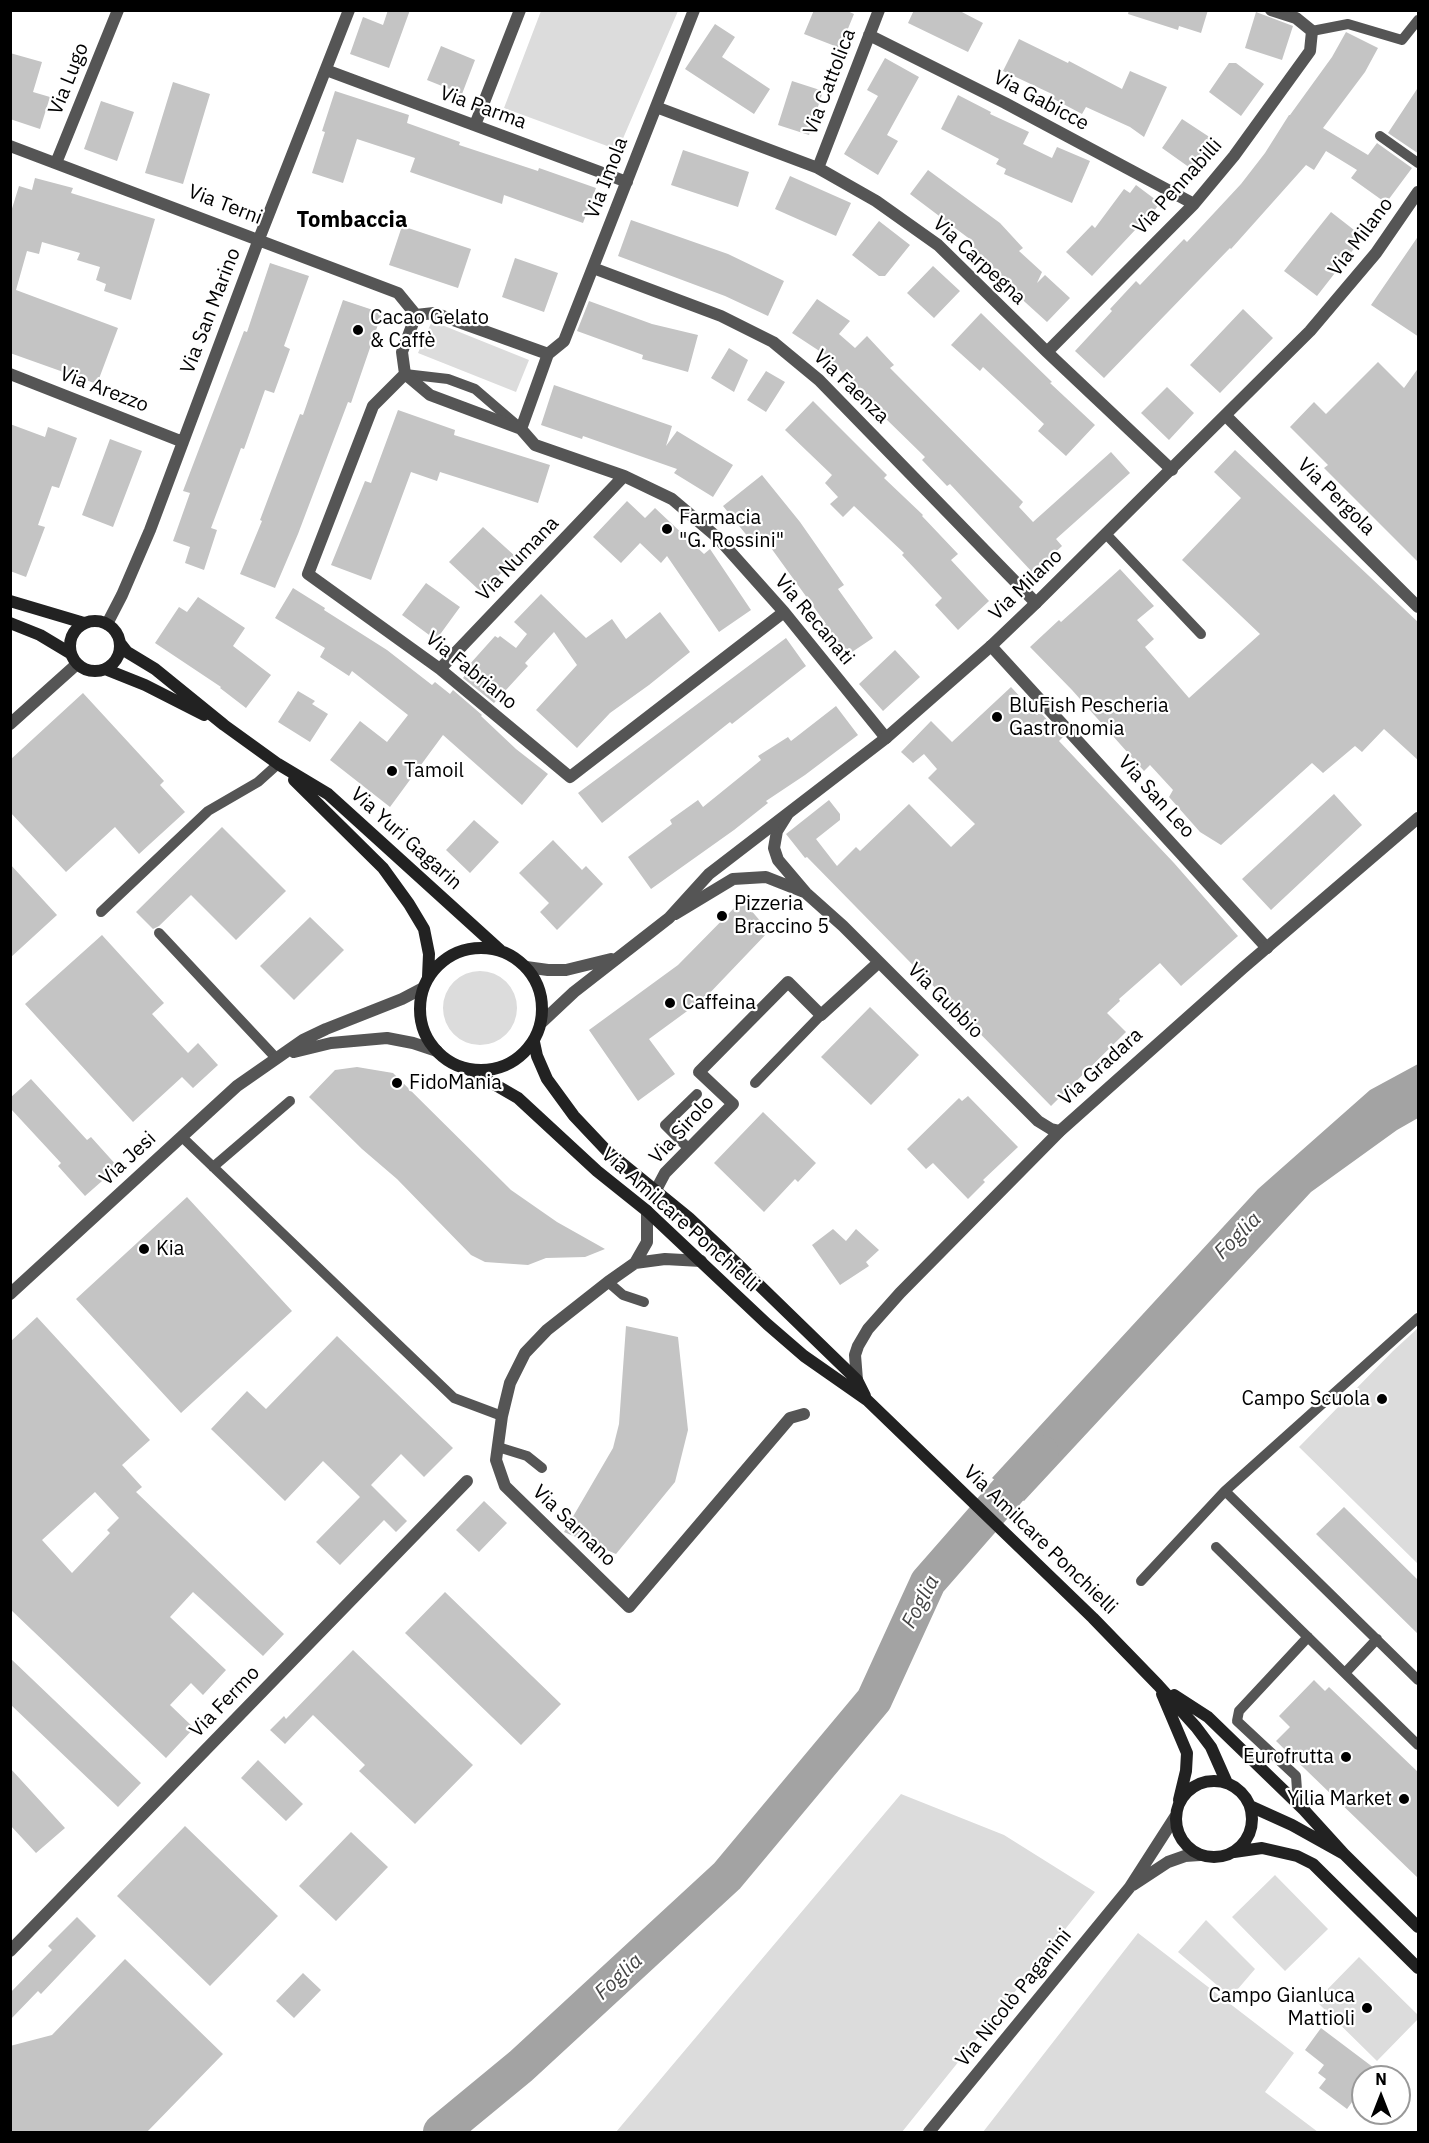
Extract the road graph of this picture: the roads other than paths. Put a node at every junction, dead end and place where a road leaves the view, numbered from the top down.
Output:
1 (118, 10) edge
2 (349, 10) edge
3 (520, 10) edge
4 (694, 10) edge
5 (879, 10) edge
6 (1270, 10) edge
7 (1419, 20) edge
8 (1312, 31) junction
9 (869, 35) junction
10 (326, 70) junction
11 (656, 107) junction
12 (475, 125) junction
13 (1380, 136) dead end
14 (10, 146) edge
15 (56, 163) junction
16 (1419, 163) edge
17 (818, 168) junction
18 (627, 182) junction
19 (1418, 194) edge
20 (1194, 204) junction
21 (259, 239) junction
22 (593, 268) junction
23 (416, 315) junction
24 (1047, 352) junction
25 (548, 354) junction
26 (10, 374) edge
27 (405, 374) junction
28 (1226, 416) junction
29 (521, 429) junction
30 (183, 442) junction
31 (1172, 470) junction
32 (624, 476) junction
33 (1106, 534) junction
34 (10, 601) edge
35 (1036, 603) junction
36 (1419, 607) edge
37 (784, 612) junction
38 (10, 622) edge
39 (84, 623) junction
40 (107, 624) junction
41 (1201, 634) dead end
42 (120, 643) junction
43 (991, 646) junction
44 (73, 659) junction
45 (105, 669) junction
46 (440, 669) junction
47 (10, 723) edge
48 (224, 725) junction
49 (886, 738) junction
50 (279, 764) junction
51 (788, 814) junction
52 (1419, 818) edge
53 (806, 893) junction
54 (101, 912) dead end
55 (669, 918) junction
56 (159, 933) dead end
57 (1267, 948) junction
58 (500, 950) junction
59 (616, 958) junction
60 (878, 963) junction
61 (526, 967) junction
62 (426, 983) junction
63 (821, 1015) junction
64 (542, 1022) junction
65 (534, 1042) junction
66 (437, 1051) junction
67 (276, 1058) junction
68 (468, 1069) junction
69 (755, 1083) dead end
70 (697, 1094) dead end
71 (290, 1101) dead end
72 (1060, 1131) junction
73 (182, 1137) junction
74 (689, 1149) junction
75 (213, 1167) junction
76 (656, 1190) junction
77 (647, 1211) junction
78 (701, 1262) junction
79 (635, 1263) junction
80 (608, 1282) junction
81 (10, 1294) edge
82 (644, 1302) dead end
83 (1419, 1318) edge
84 (857, 1380) junction
85 (867, 1400) junction
86 (804, 1414) dead end
87 (502, 1416) junction
88 (498, 1447) junction
89 (542, 1468) dead end
90 (467, 1481) dead end
91 (1225, 1491) junction
92 (1216, 1547) dead end
93 (1141, 1581) dead end
94 (1308, 1637) junction
95 (1377, 1639) junction
96 (1346, 1673) junction
97 (1419, 1680) edge
98 (1158, 1685) junction
99 (1419, 1744) edge
100 (1227, 1783) junction
101 (1179, 1803) junction
102 (1298, 1804) junction
103 (1250, 1806) junction
104 (1175, 1817) junction
105 (1233, 1852) junction
106 (1344, 1854) junction
107 (1200, 1855) junction
108 (1130, 1887) junction
109 (1419, 1927) edge
110 (10, 1951) edge
111 (1419, 1968) edge
112 (929, 2133) edge

1 - 15 street, Via Lugo
2 - 10 street, Via San Marino
3 - 12 street
4 - 11 street, Via Imola
5 - 9 street, Via Cattolica
6 - 8 street
7 - 8 lane
8 - 20 street, Via Pennabilli
9 - 17 street, Via Cattolica
9 - 20 street, Via Gabicce
10 - 12 street, Via Parma
10 - 21 street, Via San Marino
11 - 17 street, Via Carpegna
11 - 18 street, Via Imola
12 - 18 street, Via Parma
13 - 16 lane
14 - 15 street, Via Terni
15 - 21 street, Via Terni
17 - 24 street, Via Carpegna
18 - 22 street, Via Imola
19 - 28 street, Via Milano
20 - 24 street, Via Pennabilli
21 - 23 street, Via Terni
21 - 30 street, Via San Marino
22 - 25 street, Via Imola
22 - 35 street, Via Faenza
23 - 25 street
23 - 27 street
24 - 31 street, Via Carpegna
25 - 29 street
26 - 30 street, Via Arezzo
27 - 29 street, Via Recanati
27 - 29 lane
27 - 46 street, Via Fabriano
28 - 31 street, Via Milano
28 - 36 street, Via Pergola
29 - 32 street, Via Recanati
30 - 40 street, Via San Marino
31 - 33 street, Via Milano
32 - 37 street, Via Recanati
32 - 46 street, Via Numana
33 - 35 street, Via Milano
33 - 41 lane
34 - 39 main road
35 - 43 street, Via Milano
37 - 46 street, Via Fabriano
37 - 49 street, Via Recanati
38 - 44 main road, Via Yuri Gagarin
39 - 40 main road
39 - 44 main road
40 - 42 main road, Via Yuri Gagarin
42 - 45 main road
42 - 48 main road, Via Yuri Gagarin
43 - 49 street, Via Milano
43 - 57 street, Via San Leo
44 - 45 main road, Via Yuri Gagarin
44 - 47 street
45 - 48 main road, Via Yuri Gagarin
48 - 50 main road, Via Yuri Gagarin
49 - 51 street, Via Milano
50 - 54 lane
50 - 58 main road, Via Yuri Gagarin
50 - 62 main road, Via Yuri Gagarin
51 - 53 street, Via Gubbio
51 - 55 street, Via Milano
52 - 57 street, Via Gradara
53 - 55 street, Via Gubbio
53 - 60 street, Via Gubbio
55 - 59 street, Via Milano
56 - 67 lane
57 - 72 street, Via Gradara
58 - 61 main road
58 - 62 main road
59 - 61 street, Via Milano
59 - 64 street, Via Milano
60 - 63 street
60 - 72 street, Via Gubbio
61 - 64 main road
62 - 66 main road
62 - 67 street, Via Jesi
63 - 69 lane
63 - 74 street, Via Sirolo
64 - 65 main road
65 - 68 main road
65 - 76 main road, Via Amilcare Ponchielli
66 - 67 street, Via Jesi
66 - 68 main road
67 - 73 street, Via Jesi
68 - 77 main road, Via Amilcare Ponchielli
70 - 74 lane
71 - 75 lane
72 - 84 street, Via Gradara
73 - 75 lane
73 - 81 street, Via Jesi
74 - 76 street, Via Sirolo
75 - 87 lane
76 - 84 main road, Via Amilcare Ponchielli
77 - 78 main road, Via Amilcare Ponchielli
77 - 79 street
78 - 79 street, Via Sarnano
78 - 85 main road, Via Amilcare Ponchielli
79 - 80 street, Via Sarnano
80 - 82 lane
80 - 87 street, Via Sarnano
83 - 91 lane
84 - 85 main road, Via Amilcare Ponchielli
85 - 98 main road, Via Amilcare Ponchielli
86 - 88 street, Via Sarnano
87 - 88 street, Via Sarnano
88 - 89 lane
90 - 110 street, Via Fermo
91 - 93 lane
91 - 95 lane
92 - 94 lane
94 - 96 lane
94 - 102 lane
95 - 96 lane
95 - 97 lane
96 - 99 lane
98 - 100 main road, Via Amilcare Ponchielli
98 - 101 main road, Via Amilcare Ponchielli
98 - 102 main road
100 - 101 main road
100 - 103 main road, Via Amilcare Ponchielli
101 - 104 main road, Via Amilcare Ponchielli
102 - 106 main road
103 - 105 main road
103 - 106 main road, Via Amilcare Ponchielli
104 - 107 main road
104 - 108 street, Via Nicolò Paganini
105 - 107 main road
105 - 111 main road
106 - 109 main road, Via Amilcare Ponchielli
107 - 108 street, Via Nicolò Paganini
108 - 112 street, Via Nicolò Paganini

